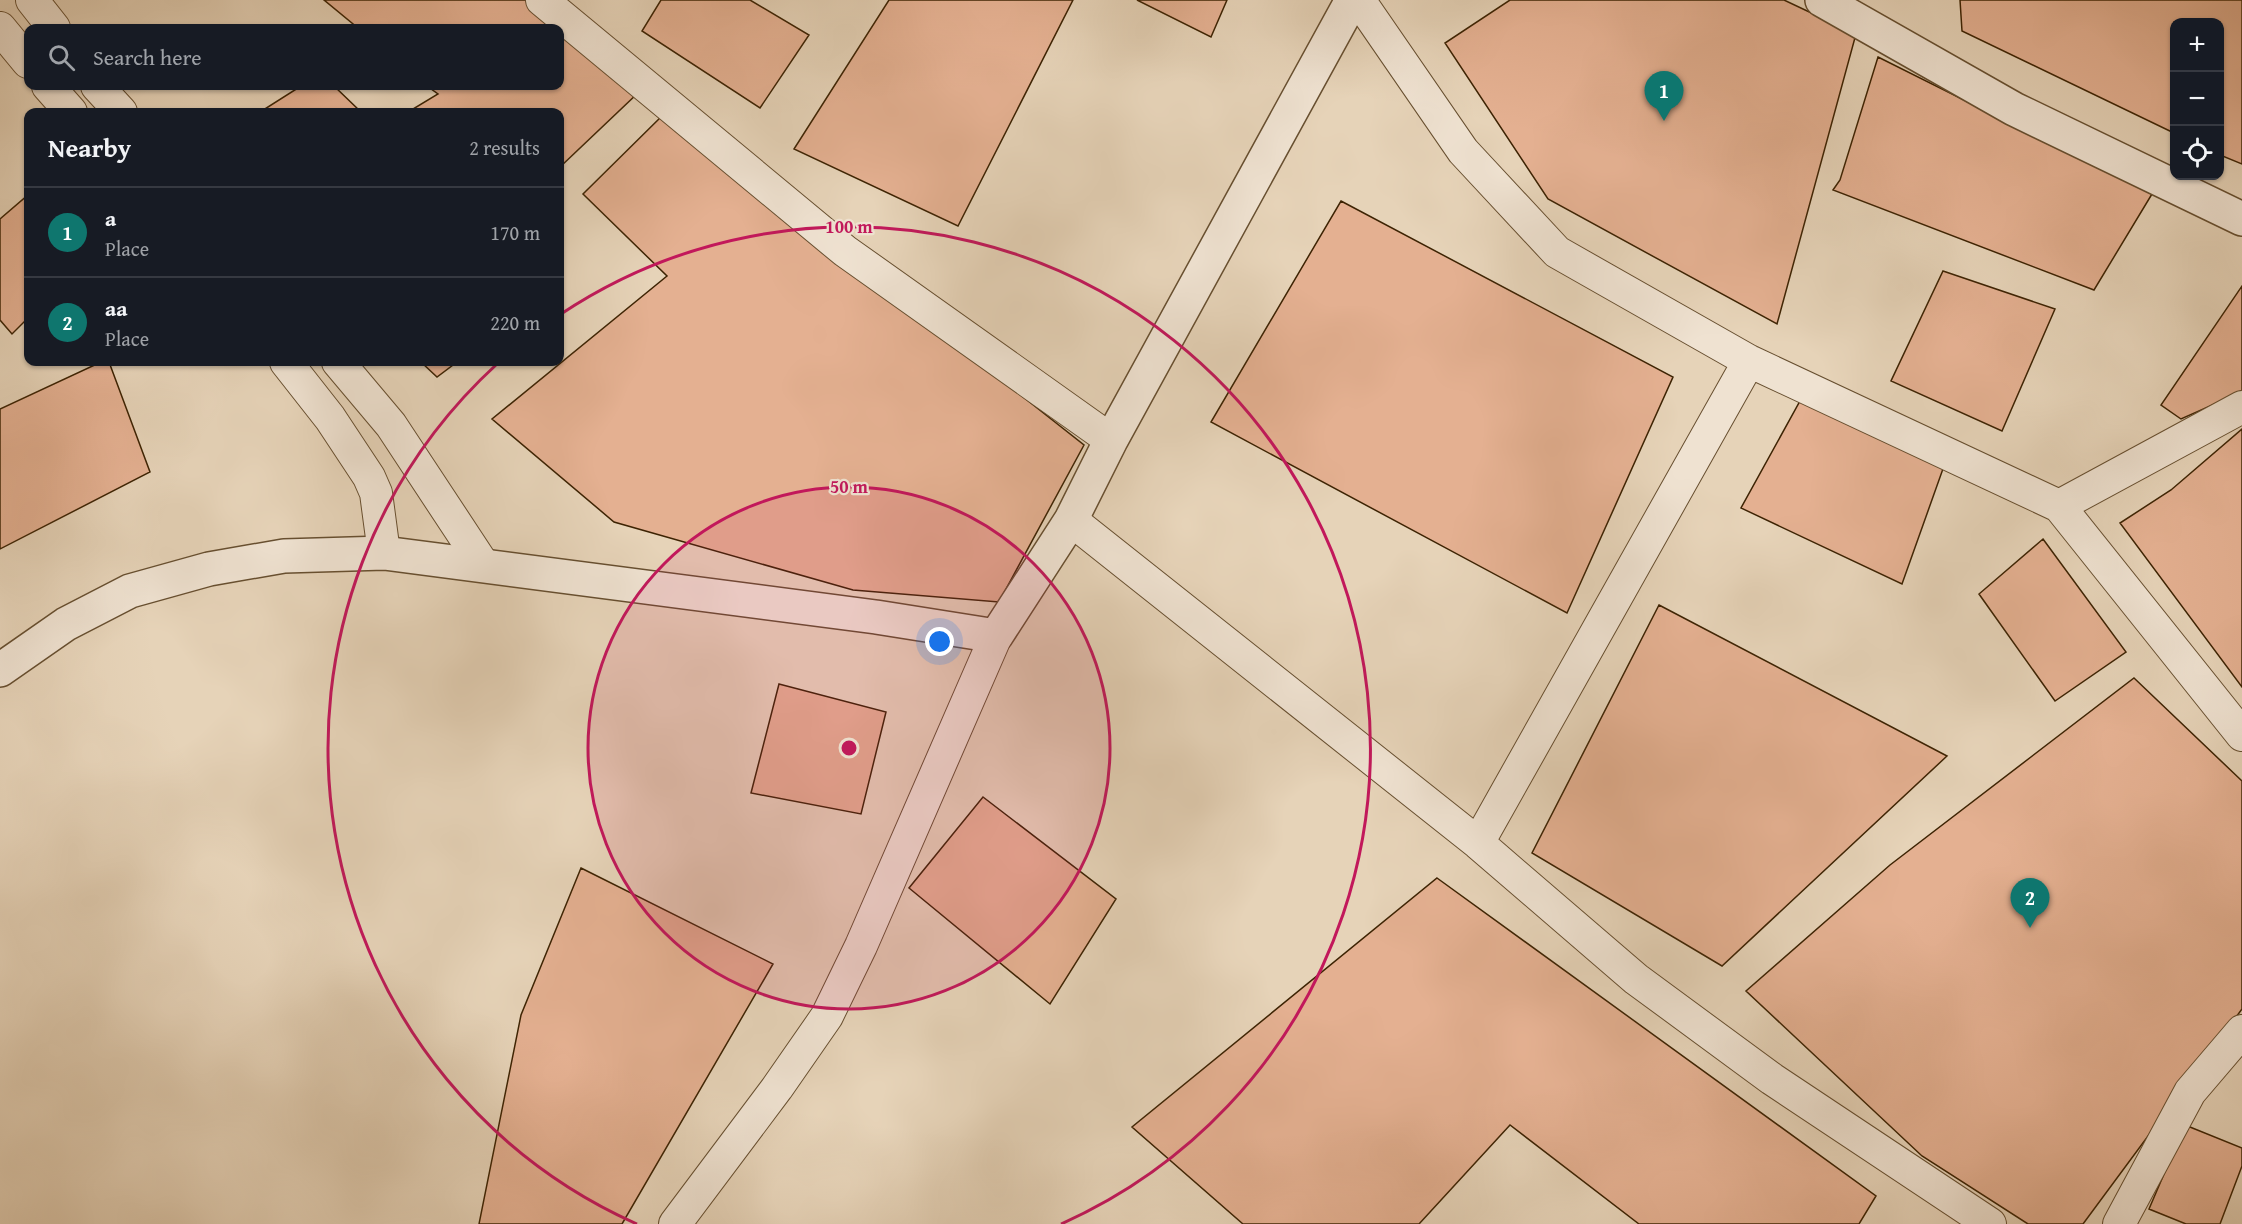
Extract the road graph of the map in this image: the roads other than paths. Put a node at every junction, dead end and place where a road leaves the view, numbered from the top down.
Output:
1 (32, 0) edge
2 (542, 0) edge
3 (1352, 0) edge
4 (1359, 0) edge
5 (1822, 0) edge
6 (1874, 0) edge
7 (51, 24) edge
8 (0, 28) edge
9 (1882, 34) junction
10 (24, 57) edge
11 (52, 90) edge
12 (101, 90) edge
13 (67, 108) edge
14 (117, 108) edge
15 (2242, 219) edge
16 (1749, 361) junction
17 (289, 366) edge
18 (342, 366) edge
19 (2242, 408) edge
20 (1111, 440) junction
21 (2059, 506) junction
22 (1071, 520) junction
23 (384, 553) junction
24 (484, 567) junction
25 (996, 636) junction
26 (0, 670) edge
27 (2242, 735) edge
28 (1478, 843) junction
29 (2242, 1031) edge
30 (675, 1224) edge
31 (1990, 1224) edge
32 (2119, 1224) edge

1 - 7 street
2 - 20 street
3 - 20 street
4 - 16 street
5 - 9 street
6 - 9 street
8 - 10 street
9 - 15 street
11 - 13 street
12 - 14 street
16 - 21 street
16 - 28 street
17 - 23 street
18 - 24 street
19 - 21 street
20 - 22 street
21 - 27 street
22 - 25 street
22 - 28 street
23 - 24 street
23 - 26 street
24 - 25 street
25 - 30 street
28 - 31 street
29 - 32 street

